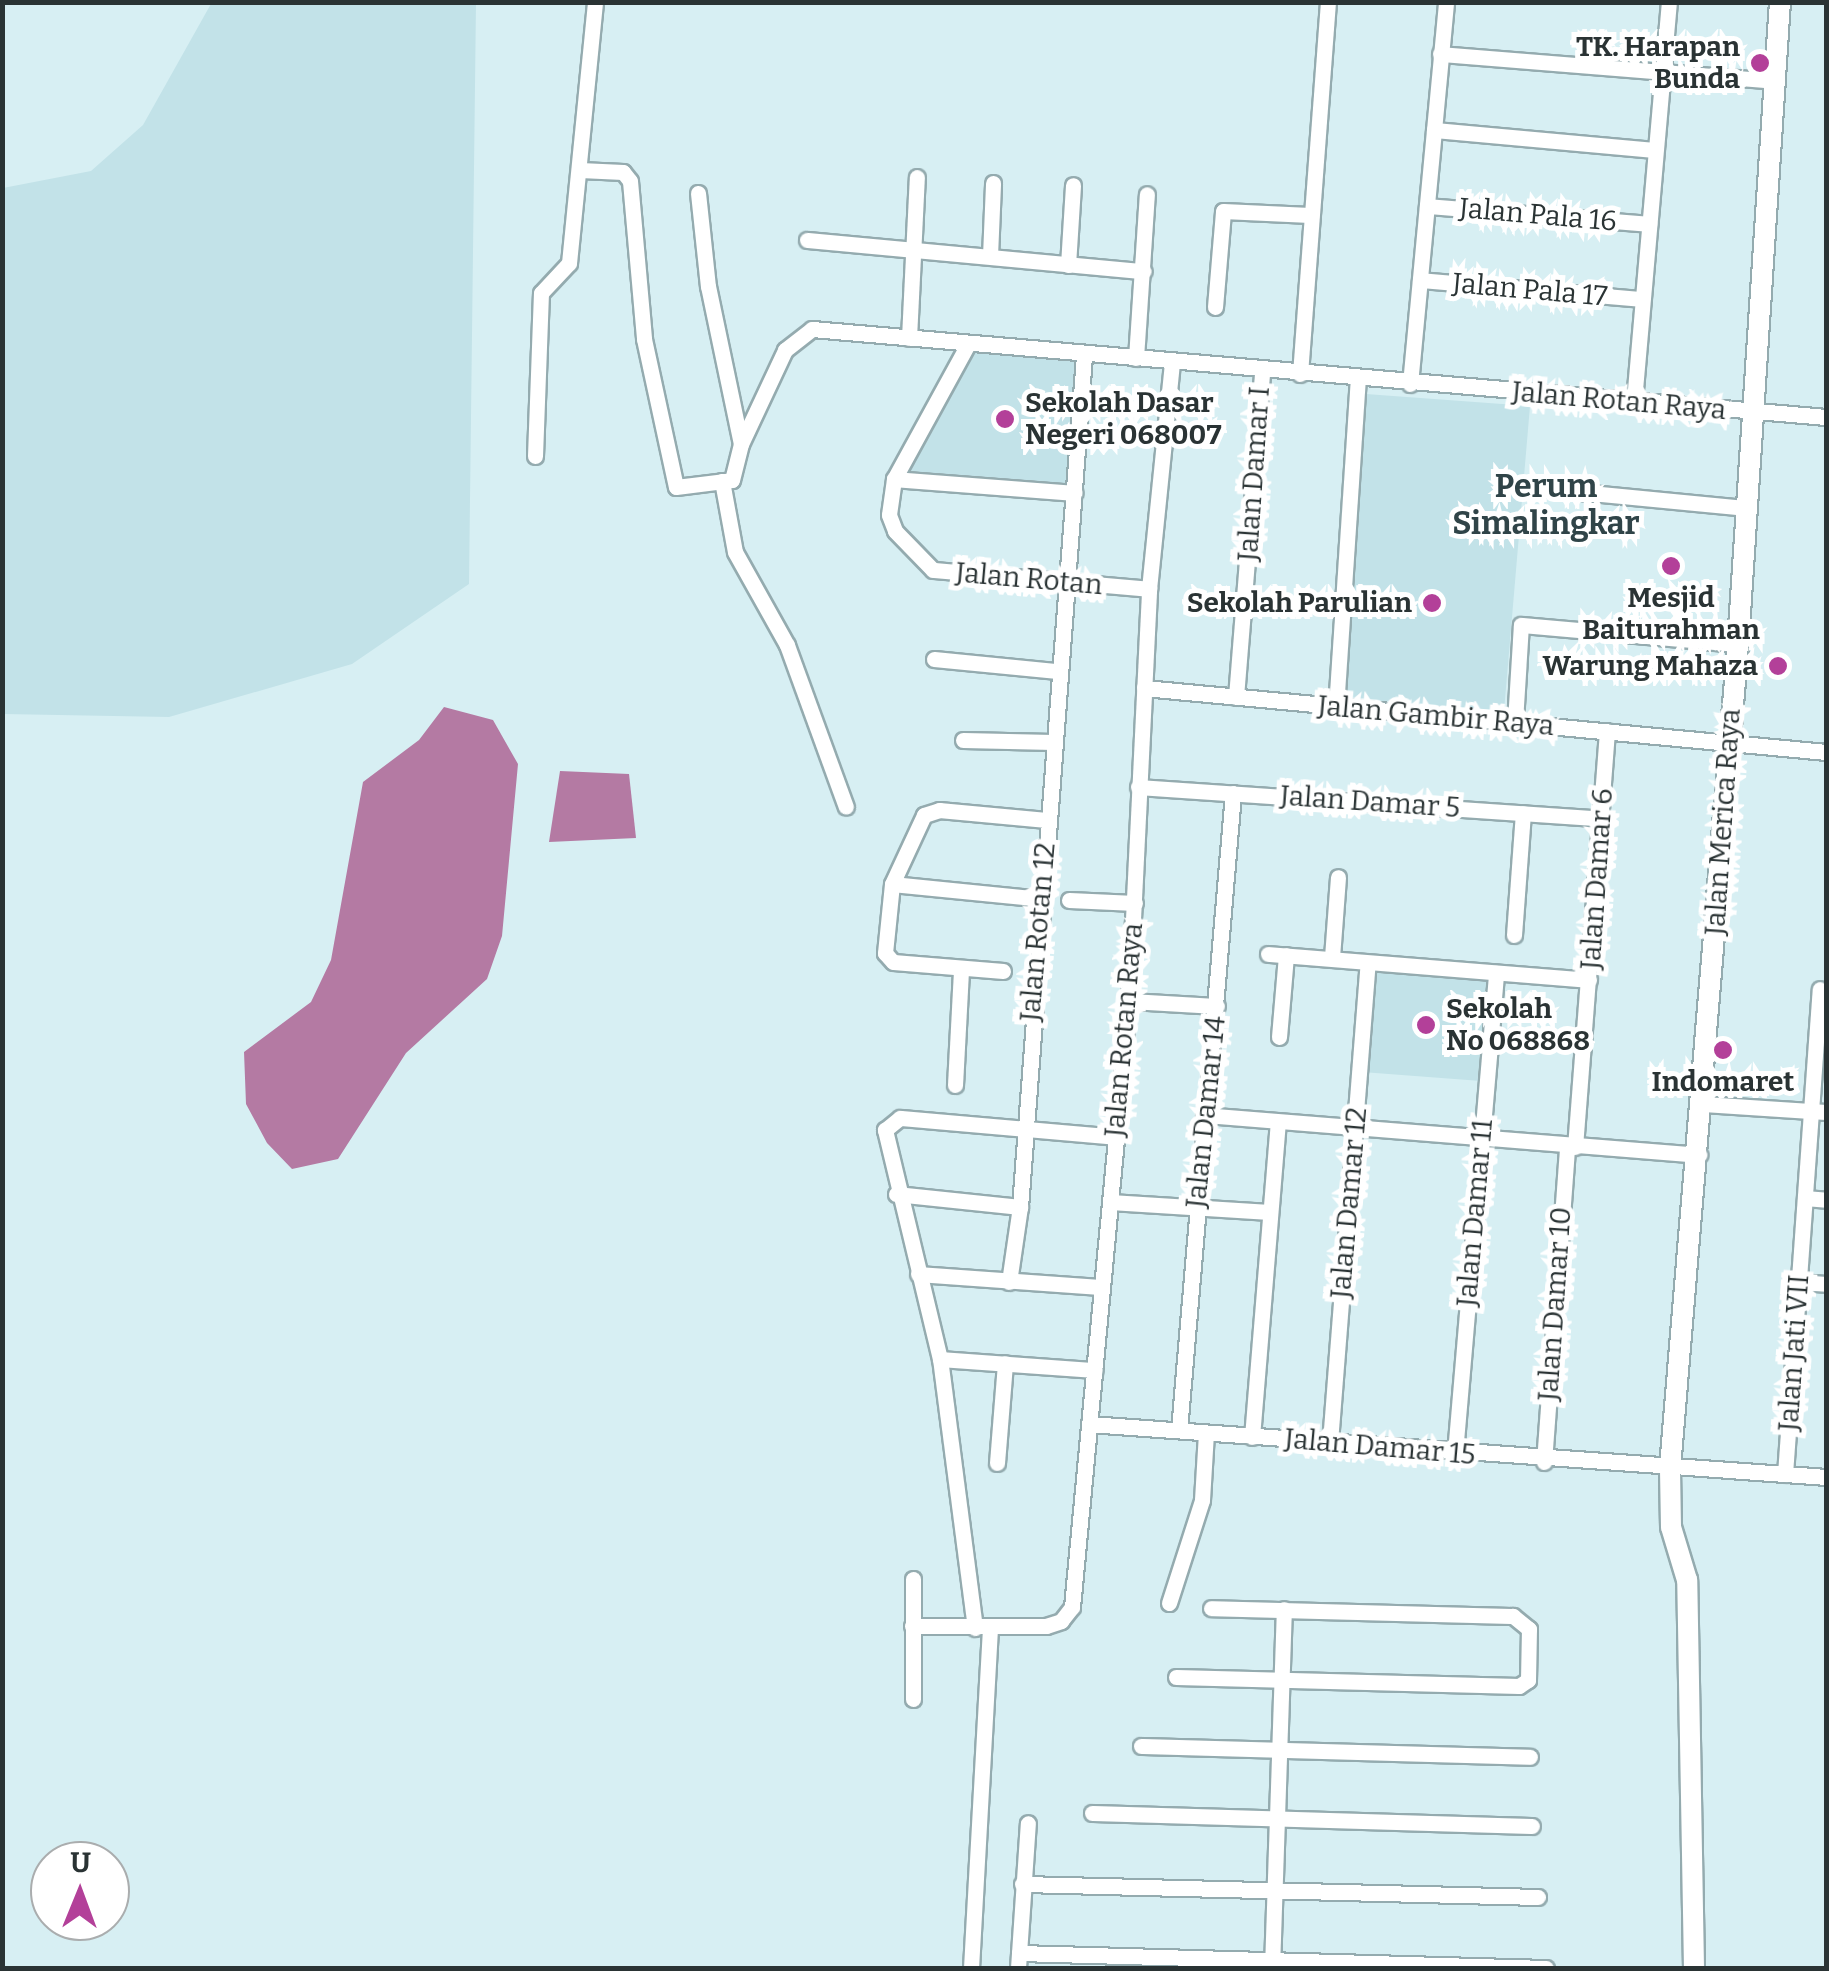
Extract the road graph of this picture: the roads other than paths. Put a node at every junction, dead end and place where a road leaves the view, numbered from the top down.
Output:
1 (595, 2) edge
2 (1328, 2) edge
3 (1446, 2) edge
4 (1668, 2) edge
5 (1780, 2) edge
6 (1440, 54) junction
7 (1662, 73) junction
8 (1773, 82) junction
9 (1434, 130) junction
10 (1655, 150) junction
11 (580, 170) junction
12 (917, 178) dead end
13 (994, 183) dead end
14 (1073, 185) dead end
15 (698, 193) dead end
16 (1147, 194) dead end
17 (1426, 206) junction
18 (1310, 215) junction
19 (1649, 224) junction
20 (807, 240) dead end
21 (916, 248) junction
22 (990, 256) junction
23 (1068, 266) junction
24 (1144, 271) junction
25 (1420, 280) junction
26 (1641, 299) junction
27 (1214, 307) dead end
28 (909, 338) junction
29 (968, 344) junction
30 (1084, 355) junction
31 (1136, 358) junction
32 (1172, 363) junction
33 (1262, 371) junction
34 (1300, 374) junction
35 (1358, 378) junction
36 (1410, 384) junction
37 (1634, 401) junction
38 (1749, 412) junction
39 (1826, 417) edge
40 (741, 444) junction
41 (535, 456) dead end
42 (894, 479) junction
43 (722, 481) junction
44 (1528, 487) dead end
45 (1074, 493) junction
46 (1744, 508) junction
47 (1064, 582) junction
48 (1149, 589) junction
49 (1738, 644) junction
50 (934, 660) dead end
51 (1057, 671) junction
52 (1144, 688) junction
53 (1236, 697) junction
54 (1336, 708) junction
55 (1515, 722) junction
56 (1607, 731) junction
57 (963, 740) dead end
58 (1728, 740) junction
59 (1053, 742) junction
60 (1826, 752) edge
61 (1138, 788) junction
62 (1233, 793) junction
63 (846, 807) dead end
64 (1522, 813) junction
65 (1602, 819) junction
66 (1047, 820) junction
67 (1338, 877) dead end
68 (892, 884) junction
69 (1041, 899) junction
70 (1069, 900) dead end
71 (1135, 904) junction
72 (1514, 935) dead end
73 (1268, 954) dead end
74 (1286, 955) junction
75 (1332, 957) junction
76 (1368, 964) junction
77 (961, 969) junction
78 (1003, 972) dead end
79 (1496, 974) junction
80 (1589, 980) junction
81 (1820, 989) dead end
82 (1129, 1001) junction
83 (1217, 1006) junction
84 (1280, 1037) dead end
85 (956, 1084) dead end
86 (1703, 1104) junction
87 (1820, 1112) edge
88 (1204, 1115) junction
89 (1278, 1122) junction
90 (1355, 1130) junction
91 (1022, 1132) junction
92 (1116, 1137) junction
93 (1482, 1142) junction
94 (1571, 1147) junction
95 (1698, 1155) junction
96 (896, 1194) junction
97 (1805, 1198) junction
98 (1826, 1200) edge
99 (1110, 1202) junction
100 (1020, 1207) junction
101 (1196, 1208) junction
102 (1270, 1212) junction
103 (918, 1274) junction
104 (1009, 1282) junction
105 (1799, 1282) junction
106 (1826, 1284) edge
107 (1100, 1287) junction
108 (940, 1359) junction
109 (1004, 1362) junction
110 (1095, 1370) junction
111 (1089, 1424) junction
112 (1179, 1430) junction
113 (1206, 1432) junction
114 (1252, 1437) junction
115 (1330, 1442) junction
116 (1455, 1452) junction
117 (1544, 1462) junction
118 (996, 1463) dead end
119 (1670, 1468) junction
120 (1785, 1474) junction
121 (1826, 1478) edge
122 (913, 1579) dead end
123 (1169, 1603) dead end
124 (1211, 1608) dead end
125 (1284, 1609) junction
126 (912, 1626) junction
127 (983, 1628) junction
128 (1176, 1677) dead end
129 (1281, 1680) junction
130 (913, 1699) dead end
131 (1142, 1746) dead end
132 (1280, 1750) junction
133 (1530, 1757) dead end
134 (1092, 1813) dead end
135 (1277, 1819) junction
136 (1028, 1823) dead end
137 (1532, 1826) dead end
138 (1022, 1884) junction
139 (1274, 1890) junction
140 (1538, 1896) dead end
141 (1018, 1961) edge
142 (1272, 1964) edge
143 (971, 1968) edge
144 (1546, 1968) edge
145 (1694, 1968) edge

1 - 11 street
2 - 18 street
3 - 6 street
4 - 7 street
5 - 8 street, Jalan Merica Raya
6 - 7 street
6 - 9 street
7 - 8 street
7 - 10 street
8 - 38 street, Jalan Merica Raya
9 - 10 street
9 - 17 street
10 - 19 street
11 - 41 street
11 - 43 street
12 - 21 street
13 - 22 street
14 - 23 street
15 - 40 street
16 - 24 street
17 - 19 street, Jalan Pala 16
17 - 25 street
18 - 27 street
18 - 34 street
19 - 26 street
20 - 21 street
21 - 22 street
21 - 28 street
22 - 23 street
23 - 24 street
24 - 31 street
25 - 26 street, Jalan Pala 17
25 - 36 street
26 - 37 street
28 - 29 street, Jalan Rotan Raya
28 - 40 street, Jalan Rotan Raya
29 - 30 street, Jalan Rotan Raya
29 - 42 street
30 - 31 street, Jalan Rotan Raya
30 - 45 street, Jalan Rotan 12
31 - 32 street, Jalan Rotan Raya
32 - 33 street, Jalan Rotan Raya
32 - 48 street, Jalan Rotan Raya
33 - 34 street, Jalan Rotan Raya
33 - 53 street, Jalan Damar I
34 - 35 street, Jalan Rotan Raya
35 - 36 street, Jalan Rotan Raya
35 - 54 street
36 - 37 street, Jalan Rotan Raya
37 - 38 street, Jalan Rotan Raya
38 - 39 street, Jalan Rotan Raya
38 - 46 street, Jalan Merica Raya
40 - 43 street
42 - 45 street
42 - 47 street, Jalan Rotan
43 - 63 street
44 - 46 street
45 - 47 street, Jalan Rotan 12
46 - 49 street, Jalan Merica Raya
47 - 48 street, Jalan Rotan
47 - 51 street, Jalan Rotan 12
48 - 52 street, Jalan Rotan Raya
49 - 55 street
49 - 58 street, Jalan Merica Raya
50 - 51 street
51 - 59 street, Jalan Rotan 12
52 - 53 street, Jalan Gambir Raya
52 - 61 street, Jalan Rotan Raya
53 - 54 street, Jalan Gambir Raya
54 - 55 street, Jalan Gambir Raya
55 - 56 street, Jalan Gambir Raya
56 - 58 street, Jalan Gambir Raya
56 - 65 street, Jalan Damar 6
57 - 59 street
58 - 60 street, Jalan Gambir Raya
58 - 86 street, Jalan Merica Raya
59 - 66 street, Jalan Rotan 12
61 - 62 street, Jalan Damar 5
61 - 71 street, Jalan Rotan Raya
62 - 64 street, Jalan Damar 5
62 - 83 street, Jalan Damar 14
64 - 65 street, Jalan Damar 5
64 - 72 street
65 - 80 street, Jalan Damar 6
66 - 68 street
66 - 69 street, Jalan Rotan 12
67 - 75 street
68 - 69 street
68 - 77 street
69 - 91 street, Jalan Rotan 12
70 - 71 street
71 - 82 street, Jalan Rotan Raya
73 - 74 street
74 - 75 street
74 - 84 street
75 - 76 street
76 - 79 street
76 - 90 street, Jalan Damar 12
77 - 78 street
77 - 85 street
79 - 80 street
79 - 93 street, Jalan Damar 11
80 - 94 street, Jalan Damar 6
81 - 87 street, Jalan Jati VII
82 - 83 street
82 - 92 street, Jalan Rotan Raya
83 - 88 street, Jalan Damar 14
86 - 87 street
86 - 95 street, Jalan Merica Raya
87 - 97 street, Jalan Jati VII
88 - 89 street
88 - 101 street, Jalan Damar 14
89 - 90 street
89 - 102 street
90 - 93 street
90 - 115 street, Jalan Damar 12
91 - 92 street
91 - 96 street
91 - 100 street, Jalan Rotan 12
92 - 99 street, Jalan Rotan Raya
93 - 94 street
93 - 116 street, Jalan Damar 11
94 - 95 street
94 - 117 street, Jalan Damar 10
95 - 119 street, Jalan Merica Raya
96 - 100 street
96 - 103 street
97 - 98 street
97 - 105 street, Jalan Jati VII
99 - 101 street
99 - 107 street, Jalan Rotan Raya
100 - 104 street, Jalan Rotan 12
101 - 102 street
101 - 112 street, Jalan Damar 14
102 - 114 street
103 - 104 street
103 - 108 street
104 - 107 street
105 - 106 street
105 - 120 street, Jalan Jati VII
107 - 110 street, Jalan Rotan Raya
108 - 109 street
108 - 127 street
109 - 110 street
109 - 118 street
110 - 111 street, Jalan Rotan Raya
111 - 112 street, Jalan Damar 15
111 - 127 street, Jalan Rotan Raya
112 - 113 street, Jalan Damar 15
113 - 114 street, Jalan Damar 15
113 - 123 street
114 - 115 street, Jalan Damar 15
115 - 116 street, Jalan Damar 15
116 - 117 street, Jalan Damar 15
117 - 119 street, Jalan Damar 15
119 - 120 street, Jalan Damar 15
119 - 145 street, Jalan Merica Raya
120 - 121 street, Jalan Damar 15
122 - 126 street
124 - 125 street
125 - 129 street
125 - 129 street
126 - 127 street, Jalan Rotan Raya
126 - 130 street
127 - 143 street
128 - 129 street
129 - 132 street
131 - 132 street
132 - 133 street
132 - 135 street
134 - 135 street
135 - 137 street
135 - 139 street
136 - 138 street
138 - 139 street
138 - 141 street
139 - 140 street
139 - 142 street
141 - 142 street
142 - 144 street

